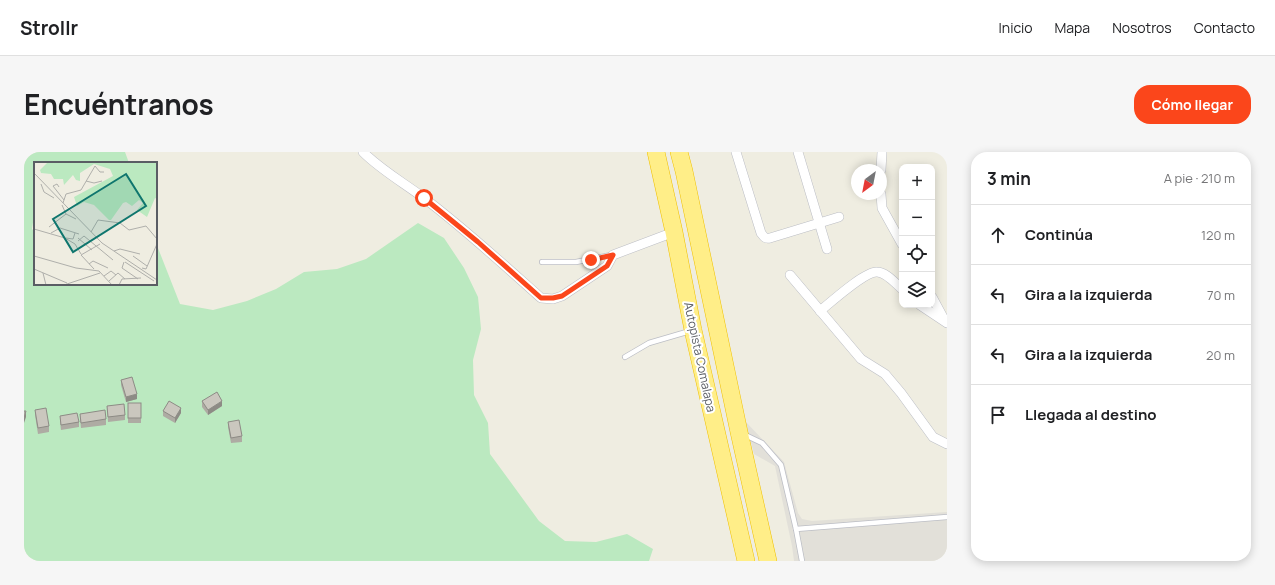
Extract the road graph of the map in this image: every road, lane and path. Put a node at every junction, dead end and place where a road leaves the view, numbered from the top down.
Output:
1 (363, 152) edge
2 (656, 152) edge
3 (679, 152) edge
4 (736, 152) edge
5 (798, 152) edge
6 (882, 152) edge
7 (881, 164) edge
8 (881, 200) edge
9 (839, 217) dead end
10 (819, 223) junction
11 (674, 232) junction
12 (899, 239) edge
13 (827, 249) dead end
14 (613, 255) junction
15 (542, 262) dead end
16 (790, 275) dead end
17 (899, 287) edge
18 (935, 302) edge
19 (924, 308) edge
20 (820, 310) junction
21 (947, 324) edge
22 (693, 330) junction
23 (625, 357) dead end
24 (740, 432) junction
25 (947, 444) edge
26 (947, 517) edge
27 (796, 529) junction
28 (746, 561) edge
29 (768, 561) edge
30 (802, 561) edge

1 - 14 street
2 - 11 highway, Autopista Comalapa
3 - 24 highway, Autopista Comalapa
4 - 10 street
5 - 10 street
6 - 7 street
8 - 12 street
9 - 10 street
10 - 13 street
11 - 14 street
11 - 22 highway, Autopista Comalapa
14 - 15 lane
16 - 20 street
17 - 20 street
18 - 21 street
19 - 21 street
20 - 25 street
22 - 23 lane
22 - 28 highway, Autopista Comalapa
24 - 27 lane
24 - 29 highway, Autopista Comalapa
26 - 27 lane
27 - 30 lane

